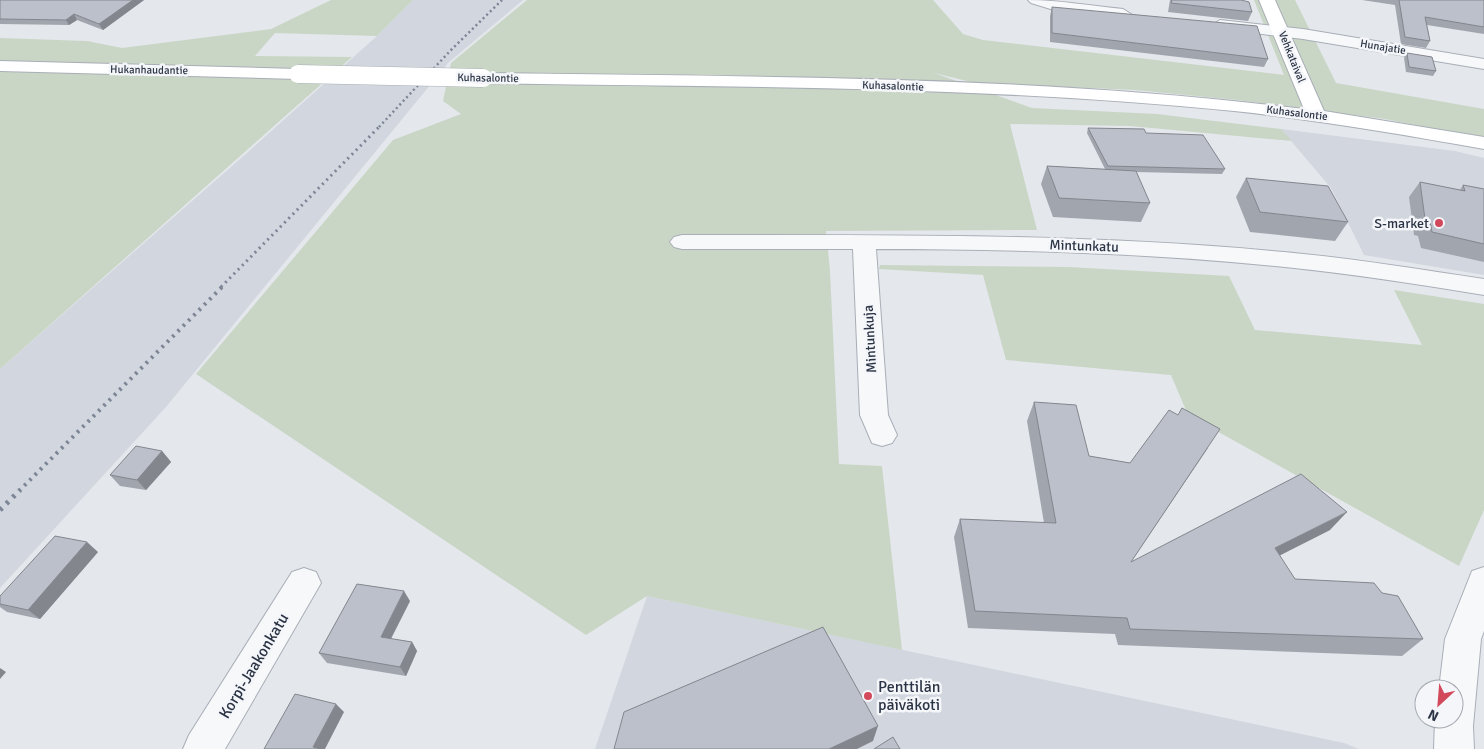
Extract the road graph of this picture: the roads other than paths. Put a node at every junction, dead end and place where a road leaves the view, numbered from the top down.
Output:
1 (1036, 0) edge
2 (1267, 0) edge
3 (1136, 16) edge
4 (1205, 23) edge
5 (1282, 31) junction
6 (1484, 64) edge
7 (0, 66) edge
8 (298, 74) joint
9 (1316, 115) junction
10 (1484, 143) edge
11 (682, 242) dead end
12 (864, 242) junction
13 (1484, 287) edge
14 (882, 435) dead end
15 (1484, 582) edge
16 (304, 583) dead end
17 (203, 749) edge
18 (1454, 749) edge

1 - 3 street
2 - 5 main road, Vehkataival
4 - 5 street, Hunajatie
5 - 6 street, Hunajatie
5 - 9 main road, Vehkataival
7 - 8 main road, Hukanhaudantie
8 - 9 main road, Kuhasalontie, bridge
9 - 10 main road, Kuhasalontie
11 - 12 street, Mintunkatu
12 - 13 street, Mintunkatu
12 - 14 street, Mintunkuja
15 - 18 street
16 - 17 street, Korpi-Jaakonkatu

